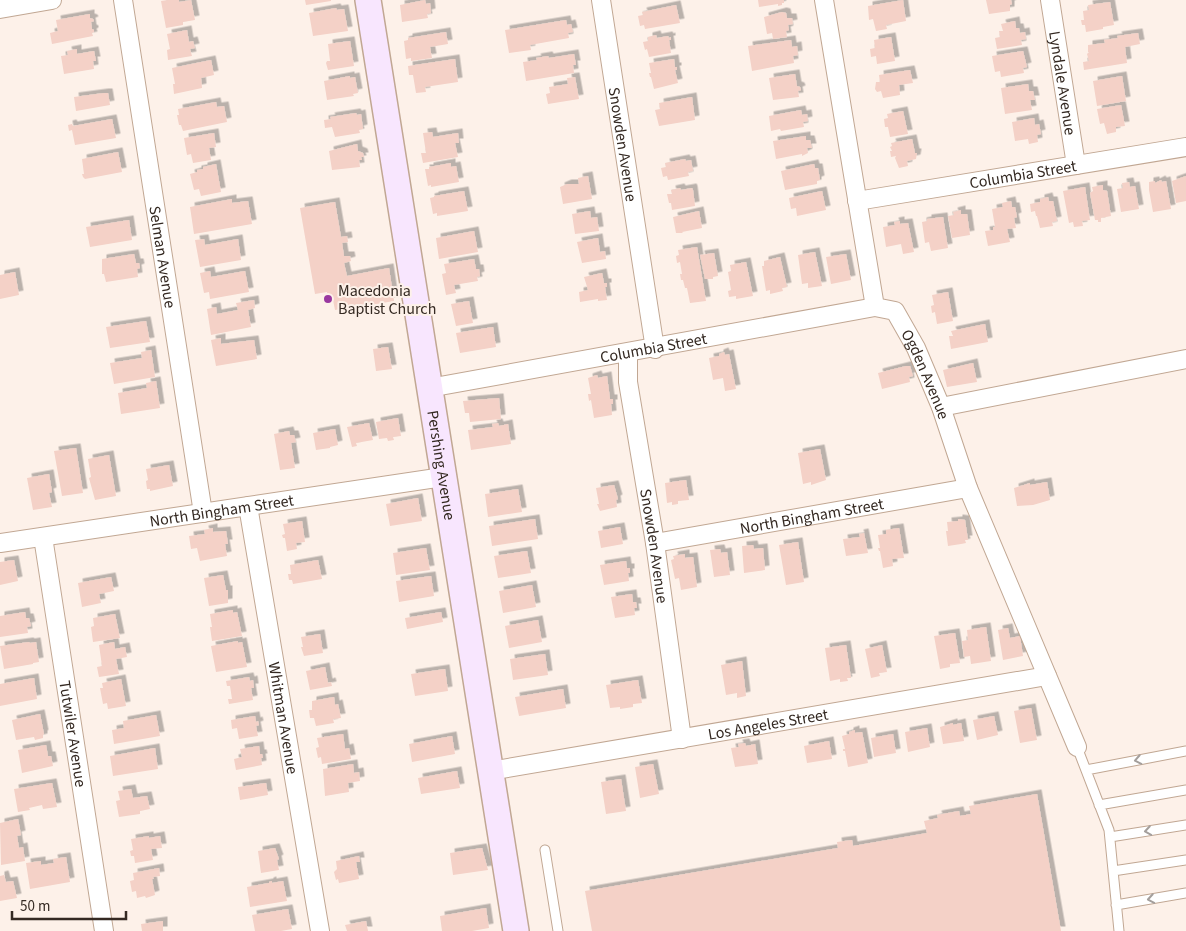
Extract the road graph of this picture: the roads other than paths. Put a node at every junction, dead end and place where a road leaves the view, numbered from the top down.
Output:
1 (52, 0) edge
2 (123, 0) edge
3 (368, 0) edge
4 (600, 0) edge
5 (824, 0) edge
6 (1050, 0) edge
7 (0, 8) edge
8 (1186, 147) edge
9 (1076, 165) junction
10 (857, 200) junction
11 (875, 307) junction
12 (655, 349) junction
13 (628, 353) junction
14 (1186, 359) edge
15 (429, 388) junction
16 (941, 407) junction
17 (443, 477) junction
18 (968, 488) junction
19 (248, 506) junction
20 (203, 513) junction
21 (42, 537) junction
22 (0, 543) edge
23 (656, 543) junction
24 (1047, 676) junction
25 (682, 739) junction
26 (1077, 747) joint
27 (1186, 751) edge
28 (1086, 770) junction
29 (490, 771) junction
30 (1186, 790) edge
31 (1099, 805) junction
32 (1186, 825) edge
33 (1110, 837) junction
34 (546, 850) dead end
35 (1186, 860) edge
36 (1113, 871) junction
37 (1186, 893) edge
38 (1116, 905) junction
39 (104, 931) edge
40 (320, 931) edge
41 (516, 931) edge
42 (558, 931) edge
43 (1118, 931) edge

1 - 7 street
2 - 20 street, Selman Avenue
3 - 15 street, Pershing Avenue
4 - 12 street, Snowden Avenue
5 - 10 street
6 - 9 street, Lyndale Avenue
8 - 9 street, Columbia Street
9 - 10 street, Columbia Street
10 - 11 street
11 - 12 street, Columbia Street
11 - 16 street, Ogden Avenue
12 - 13 street, Columbia Street
13 - 15 street, Columbia Street
13 - 23 street, Snowden Avenue
14 - 16 street
15 - 17 street, Pershing Avenue
16 - 18 street, Ogden Avenue
17 - 19 street, North Bingham Street
17 - 29 street, Pershing Avenue
18 - 23 street, North Bingham Street
18 - 24 street, Ogden Avenue
19 - 20 street, North Bingham Street
19 - 40 street, Whitman Avenue
20 - 21 street, North Bingham Street
21 - 22 street, North Bingham Street
21 - 39 street, Tutwiler Avenue
23 - 25 street, Snowden Avenue
24 - 25 street, Los Angeles Street
24 - 26 street, Ogden Avenue
25 - 29 street, Los Angeles Street
26 - 28 lane
27 -> 28 lane
28 - 31 lane
29 - 41 street, Pershing Avenue
30 - 31 lane
31 - 33 lane
32 -> 33 lane
33 - 36 lane
34 - 42 lane
35 - 36 lane
36 - 38 lane
37 -> 38 lane
38 - 43 lane

